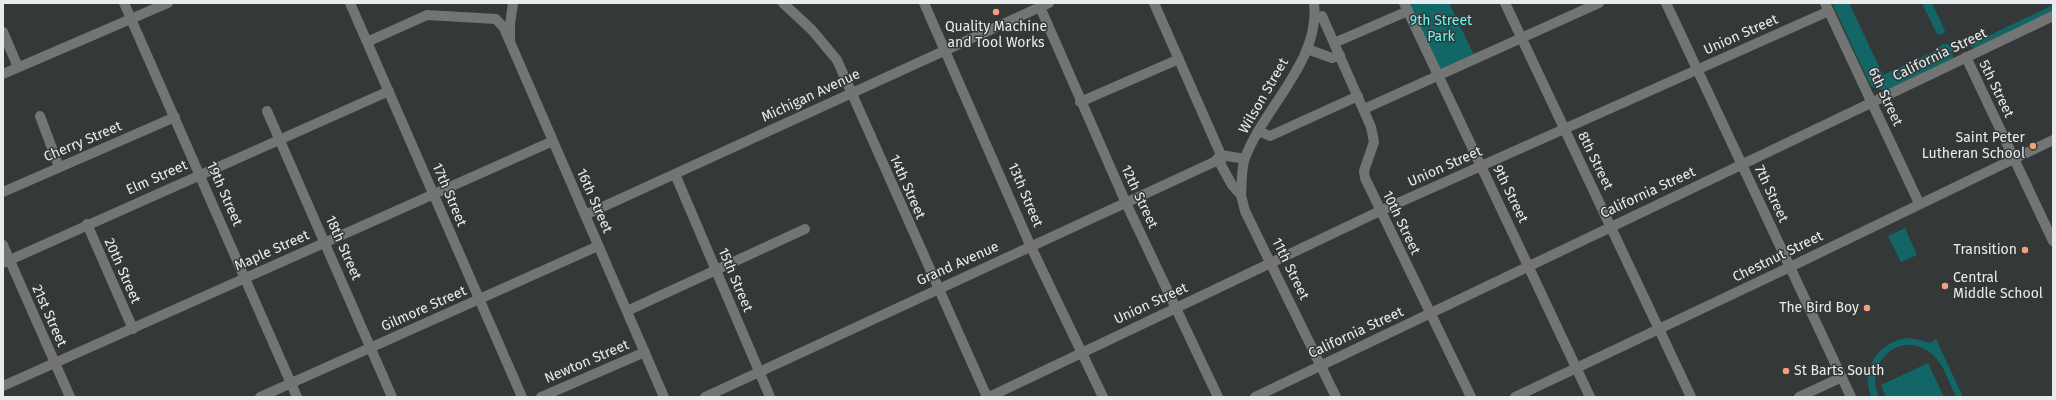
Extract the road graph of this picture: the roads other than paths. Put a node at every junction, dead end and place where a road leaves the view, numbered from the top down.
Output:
1 (124, 3) edge
2 (168, 3) edge
3 (350, 3) edge
4 (511, 3) edge
5 (783, 3) edge
6 (924, 3) edge
7 (1049, 3) edge
8 (1154, 3) edge
9 (1505, 3) edge
10 (1599, 3) edge
11 (1666, 3) edge
12 (1040, 7) junction
13 (1406, 7) edge
14 (1827, 7) edge
15 (1317, 10) edge
16 (2053, 16) edge
17 (131, 19) junction
18 (496, 19) junction
19 (3, 32) edge
20 (1521, 38) junction
21 (367, 42) junction
22 (1334, 43) junction
23 (510, 44) junction
24 (1307, 49) junction
25 (945, 51) junction
26 (1340, 55) junction
27 (1966, 57) junction
28 (1179, 59) junction
29 (18, 67) junction
30 (1697, 70) junction
31 (3, 74) edge
32 (1439, 76) junction
33 (389, 91) junction
34 (852, 93) junction
35 (1358, 96) junction
36 (1080, 102) junction
37 (1872, 104) junction
38 (1364, 109) junction
39 (267, 111) dead end
40 (40, 116) dead end
41 (175, 117) junction
42 (1564, 129) junction
43 (1258, 131) junction
44 (279, 139) junction
45 (2053, 140) edge
46 (553, 141) junction
47 (1220, 155) junction
48 (2014, 158) junction
49 (1245, 159) junction
50 (1742, 164) junction
51 (1481, 166) junction
52 (59, 167) junction
53 (200, 174) junction
54 (675, 174) junction
55 (3, 192) edge
56 (1241, 194) junction
57 (434, 195) junction
58 (1126, 203) junction
59 (1920, 203) junction
60 (1380, 211) junction
61 (585, 215) junction
62 (86, 224) junction
63 (1610, 226) junction
64 (805, 229) dead end
65 (2053, 241) edge
66 (325, 243) junction
67 (3, 245) edge
68 (598, 246) junction
69 (1032, 247) junction
70 (6, 261) edge
71 (1271, 263) junction
72 (1529, 266) junction
73 (1790, 267) junction
74 (716, 271) junction
75 (245, 279) junction
76 (937, 289) junction
77 (479, 300) junction
78 (1175, 308) junction
79 (627, 310) junction
80 (1430, 314) junction
81 (1659, 328) junction
82 (133, 329) junction
83 (371, 348) junction
84 (645, 352) junction
85 (1082, 352) junction
86 (55, 364) junction
87 (1321, 365) junction
88 (1576, 367) junction
89 (760, 373) junction
90 (1842, 377) junction
91 (291, 383) junction
92 (3, 386) edge
93 (70, 397) edge
94 (260, 397) edge
95 (297, 397) edge
96 (392, 397) edge
97 (522, 397) edge
98 (541, 397) edge
99 (664, 397) edge
100 (706, 397) edge
101 (770, 397) edge
102 (988, 397) edge
103 (1103, 397) edge
104 (1218, 397) edge
105 (1255, 397) edge
106 (1336, 397) edge
107 (1471, 397) edge
108 (1515, 397) edge
109 (1590, 397) edge
110 (1691, 397) edge
111 (1799, 397) edge
112 (1851, 397) edge

1 - 17 street, 19th Street
2 - 17 street
3 - 21 street, 17th Street
4 - 18 street
4 - 23 street
5 - 34 street, 14th Street
6 - 25 street, 13th Street
7 - 12 street, Michigan Avenue
8 - 28 street, 11th Street
9 - 20 street, 8th Street
10 - 20 street
11 - 30 street, 7th Street
12 - 25 street, Michigan Avenue
12 - 36 street, 12th Street
13 - 22 street
13 - 32 street, 9th Street
14 - 30 street, Union Street
14 - 37 street, 6th Street
15 - 22 street, 10th Street
15 - 24 street, Wilson Street
16 - 27 street, California Street
17 - 29 street
17 - 41 street, 19th Street
18 - 21 street
18 - 23 street, 16th Street
19 - 29 street
20 - 32 street
20 - 42 street, 8th Street
21 - 33 street, 17th Street
22 - 26 street, 10th Street
23 - 46 street, 16th Street
24 - 26 street
24 - 43 street, Wilson Street
25 - 34 street, Michigan Avenue
25 - 69 street, 13th Street
26 - 35 street, 10th Street
27 - 37 street, California Street
27 - 48 street, 5th Street
28 - 36 street
28 - 47 street, 11th Street
29 - 31 street
30 - 42 street, Union Street
30 - 50 street, 7th Street
32 - 38 street
32 - 51 street, 9th Street
33 - 44 street, Elm Street
33 - 57 street, 17th Street
34 - 54 street, Michigan Avenue
34 - 76 street, 14th Street
35 - 38 street, 10th Street
35 - 43 street
36 - 58 street, 12th Street
37 - 50 street, California Street
37 - 59 street, 6th Street
38 - 60 street, 10th Street
39 - 44 street, 18th Street
40 - 52 street
41 - 52 street, Cherry Street
41 - 53 street, 19th Street
42 - 51 street, Union Street
42 - 63 street, 8th Street
43 - 49 street, Wilson Street
44 - 53 street, Elm Street
44 - 66 street, 18th Street
45 - 48 street, Chestnut Street
46 - 57 street, Maple Street
46 - 61 street, 16th Street
47 - 49 street
47 - 56 street, 11th Street
47 - 58 street, Grand Avenue
48 - 59 street, Chestnut Street
48 - 65 street, 5th Street
49 - 56 street, Wilson Street
50 - 63 street, California Street
50 - 73 street, 7th Street
51 - 60 street, Union Street
51 - 72 street, 9th Street
52 - 55 street, Cherry Street
53 - 62 street, Elm Street
53 - 75 street, 19th Street
54 - 61 street, Michigan Avenue
54 - 74 street, 15th Street
56 - 71 street, 11th Street
57 - 66 street, Maple Street
57 - 77 street, 17th Street
58 - 69 street, Grand Avenue
58 - 78 street, 12th Street
59 - 73 street, Chestnut Street
60 - 71 street, Union Street
60 - 80 street, 10th Street
61 - 68 street, 16th Street
62 - 70 street, Elm Street
62 - 82 street, 20th Street
63 - 72 street, California Street
63 - 81 street, 8th Street
64 - 74 street
66 - 75 street, Maple Street
66 - 83 street, 18th Street
67 - 70 street, 21st Street
68 - 77 street, Gilmore Street
68 - 79 street, 16th Street
69 - 76 street, Grand Avenue
69 - 85 street, 13th Street
70 - 86 street, 21st Street
71 - 78 street, Union Street
71 - 87 street, 11th Street
72 - 80 street, California Street
72 - 88 street, 9th Street
73 - 81 street, Chestnut Street
73 - 90 street, 7th Street
74 - 79 street
74 - 89 street, 15th Street
75 - 82 street, Maple Street
75 - 91 street, 19th Street
76 - 89 street, Grand Avenue
76 - 102 street, 14th Street
77 - 83 street, Gilmore Street
77 - 97 street, 17th Street
78 - 85 street, Union Street
78 - 104 street, 12th Street
79 - 84 street, 16th Street
80 - 87 street, California Street
80 - 107 street, 10th Street
81 - 88 street, Chestnut Street
81 - 110 street, 8th Street
82 - 86 street, Maple Street
83 - 91 street, Gilmore Street
83 - 96 street, 18th Street
84 - 98 street, Newton Street
84 - 99 street, 16th Street
85 - 102 street, Union Street
85 - 103 street, 13th Street
86 - 92 street, Maple Street
86 - 93 street, 21st Street
87 - 105 street, California Street
87 - 106 street, 11th Street
88 - 108 street, Chestnut Street
88 - 109 street, 9th Street
89 - 100 street, Grand Avenue
89 - 101 street, 15th Street
90 - 111 street
90 - 112 street, 7th Street
91 - 94 street, Gilmore Street
91 - 95 street, 19th Street

